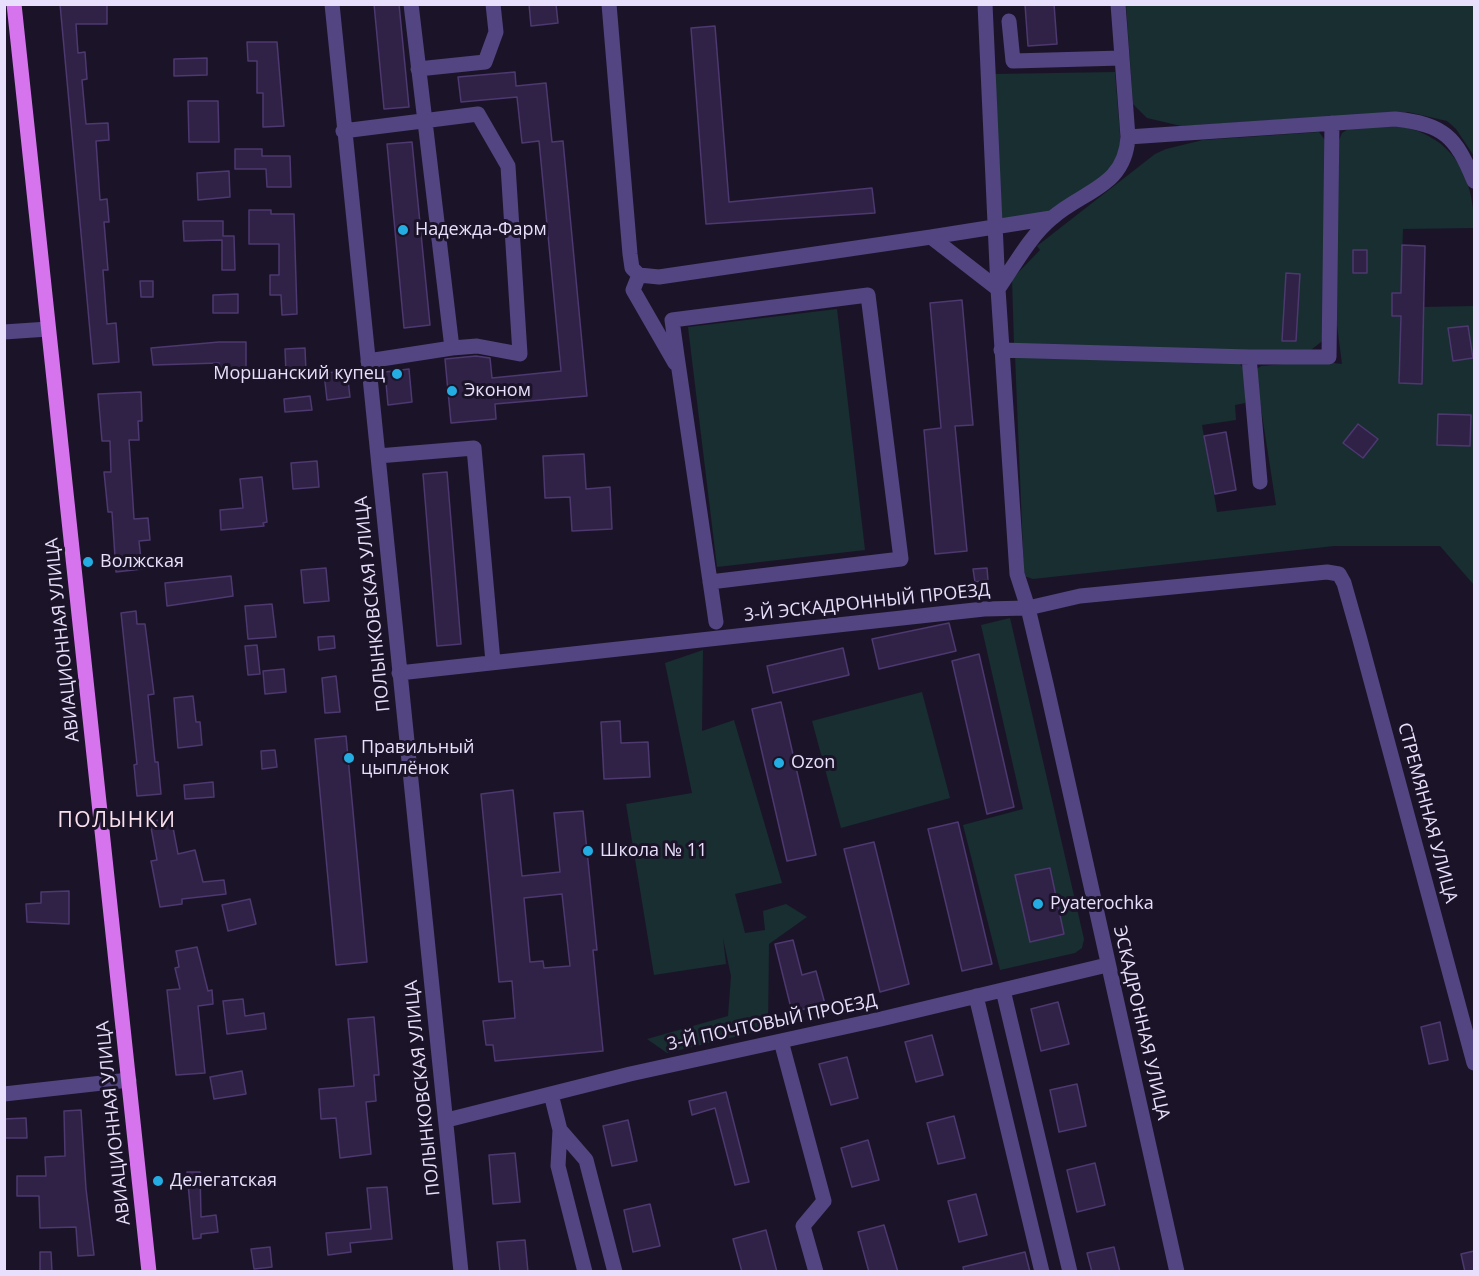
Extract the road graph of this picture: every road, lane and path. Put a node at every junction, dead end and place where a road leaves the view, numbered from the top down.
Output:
1 (14, 4) edge
2 (332, 4) edge
3 (411, 4) edge
4 (493, 4) edge
5 (609, 4) edge
6 (985, 4) edge
7 (1118, 4) edge
8 (1009, 21) dead end
9 (1122, 57) junction
10 (418, 69) junction
11 (426, 122) junction
12 (1332, 123) junction
13 (343, 131) junction
14 (1128, 137) junction
15 (1474, 181) edge
16 (1051, 218) junction
17 (995, 228) junction
18 (931, 237) junction
19 (639, 275) junction
20 (998, 289) junction
21 (48, 329) junction
22 (4, 332) edge
23 (452, 348) junction
24 (1001, 350) junction
25 (1249, 357) junction
26 (368, 362) junction
27 (679, 370) junction
28 (378, 456) junction
29 (1260, 482) dead end
30 (1339, 574) joint
31 (710, 582) junction
32 (1028, 608) junction
33 (716, 622) dead end
34 (493, 662) junction
35 (399, 673) junction
36 (1107, 965) junction
37 (1003, 990) junction
38 (976, 996) junction
39 (781, 1041) junction
40 (1474, 1063) edge
41 (129, 1080) junction
42 (4, 1094) edge
43 (551, 1094) junction
44 (447, 1120) junction
45 (560, 1130) junction
46 (149, 1272) edge
47 (461, 1272) edge
48 (585, 1272) edge
49 (615, 1272) edge
50 (816, 1272) edge
51 (1042, 1272) edge
52 (1070, 1272) edge
53 (1178, 1272) edge

1 - 21 main road, АВИАЦИОННАЯ УЛИЦА
2 - 13 street, ПОЛЫНКОВСКАЯ УЛИЦА
3 - 10 street
4 - 10 street
5 - 19 street
6 - 17 street, ЭСКАДРОННАЯ УЛИЦА
7 - 9 street
8 - 9 street
9 - 14 street
10 - 11 street
11 - 13 street
11 - 23 street
11 - 23 street
12 - 14 street
12 - 15 street
12 - 25 street
13 - 26 street, ПОЛЫНКОВСКАЯ УЛИЦА
14 - 16 street
16 - 17 street
16 - 20 street
17 - 18 street
17 - 20 street, ЭСКАДРОННАЯ УЛИЦА
18 - 19 street
18 - 20 street
19 - 27 street
20 - 24 street, ЭСКАДРОННАЯ УЛИЦА
21 - 22 street
21 - 41 main road, АВИАЦИОННАЯ УЛИЦА
23 - 26 street
24 - 25 street
24 - 32 street, ЭСКАДРОННАЯ УЛИЦА
25 - 29 street
26 - 28 street, ПОЛЫНКОВСКАЯ УЛИЦА
27 - 31 street
27 - 31 street
28 - 34 street
28 - 35 street, ПОЛЫНКОВСКАЯ УЛИЦА
30 - 32 street, 3-Й ЭСКАДРОННЫЙ ПРОЕЗД
30 - 40 street, СТРЕМЯННАЯ УЛИЦА
31 - 33 street
32 - 34 street, 3-Й ЭСКАДРОННЫЙ ПРОЕЗД
32 - 36 street, ЭСКАДРОННАЯ УЛИЦА
34 - 35 street, 3-Й ЭСКАДРОННЫЙ ПРОЕЗД
35 - 44 street, ПОЛЫНКОВСКАЯ УЛИЦА
36 - 37 street, 3-Й ПОЧТОВЫЙ ПРОЕЗД
36 - 53 street, ЭСКАДРОННАЯ УЛИЦА
37 - 38 street, 3-Й ПОЧТОВЫЙ ПРОЕЗД
37 - 52 street
38 - 39 street, 3-Й ПОЧТОВЫЙ ПРОЕЗД
38 - 51 street
39 - 43 street, 3-Й ПОЧТОВЫЙ ПРОЕЗД
39 - 50 street
41 - 42 street
41 - 46 main road, АВИАЦИОННАЯ УЛИЦА
43 - 44 street, 3-Й ПОЧТОВЫЙ ПРОЕЗД
43 - 45 street
44 - 47 street, ПОЛЫНКОВСКАЯ УЛИЦА
45 - 48 street
45 - 49 street

